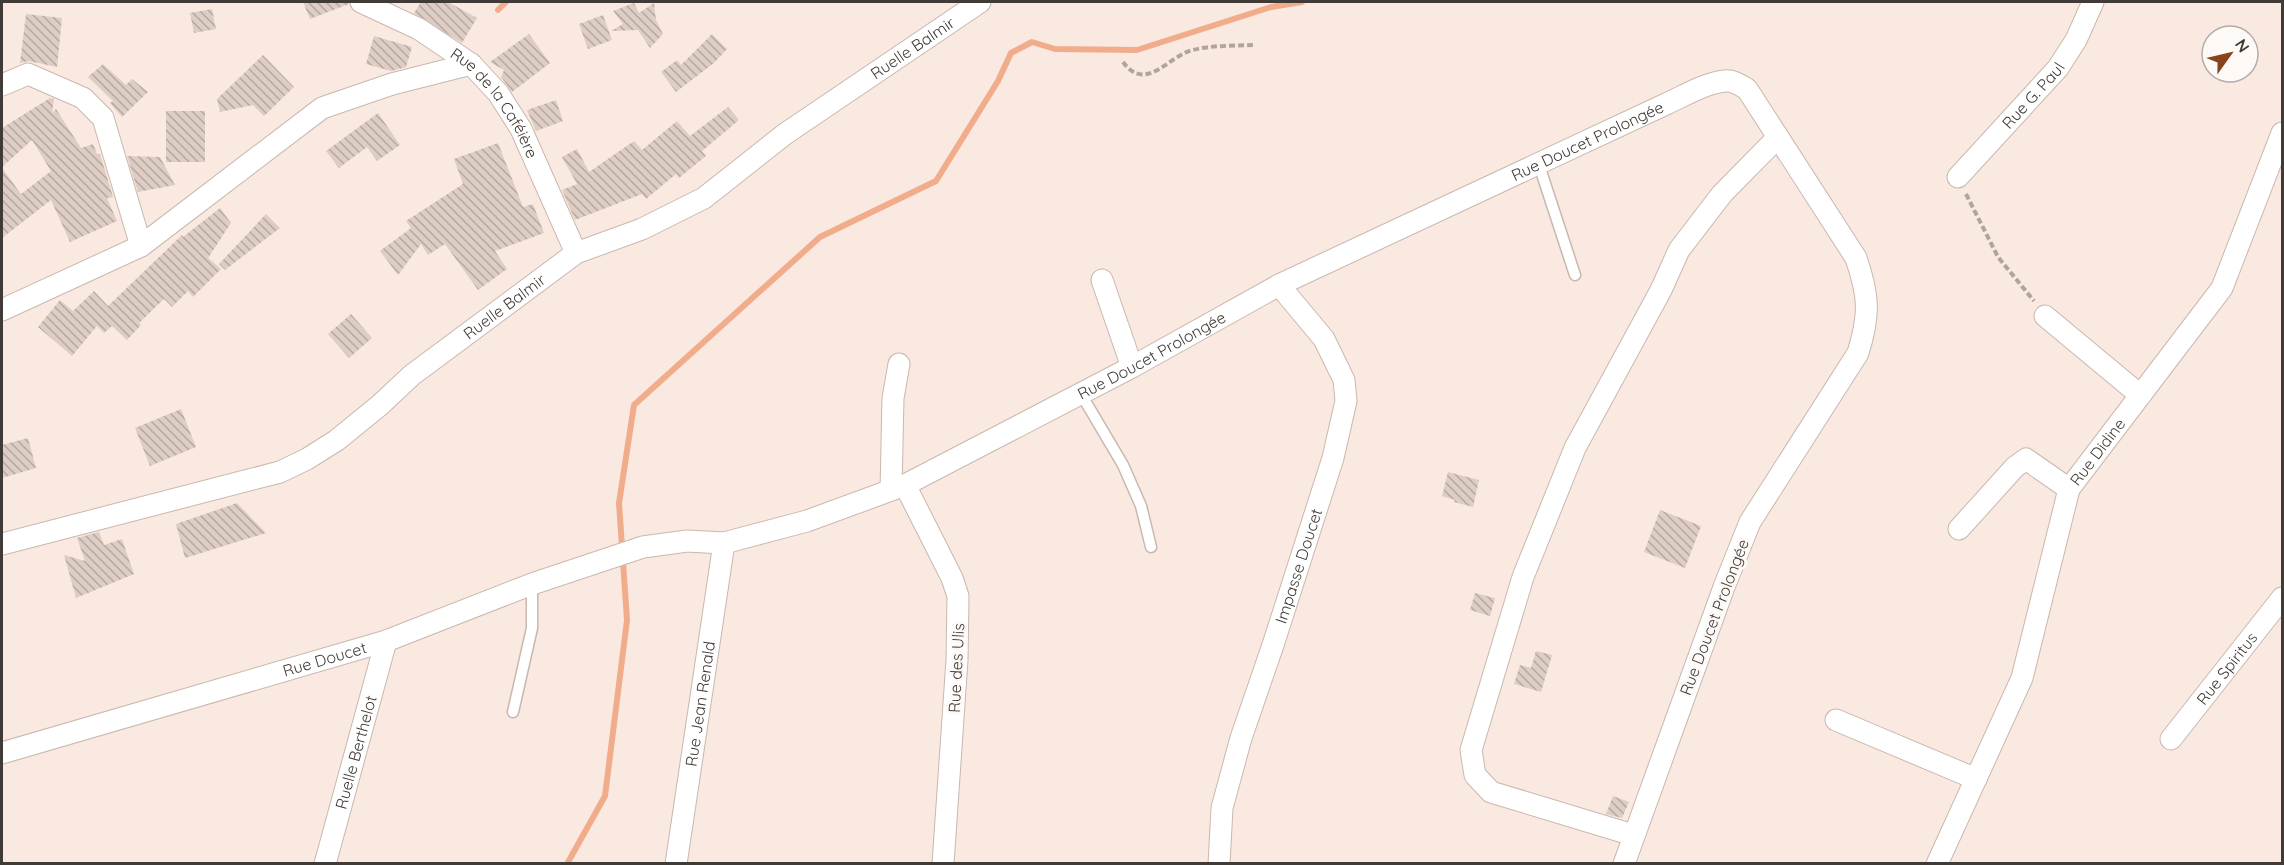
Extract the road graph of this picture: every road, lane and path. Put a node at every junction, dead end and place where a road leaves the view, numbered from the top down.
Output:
1 (361, 2) edge
2 (980, 2) edge
3 (2092, 2) edge
4 (1254, 45) dead end
5 (1123, 62) dead end
6 (471, 64) junction
7 (2, 85) edge
8 (2283, 134) edge
9 (1778, 138) junction
10 (1538, 162) junction
11 (1958, 177) joint
12 (141, 246) junction
13 (576, 253) junction
14 (1575, 275) dead end
15 (1102, 280) dead end
16 (1279, 285) junction
17 (2, 310) edge
18 (2045, 316) joint
19 (899, 364) dead end
20 (1132, 367) junction
21 (1081, 394) junction
22 (2140, 395) junction
23 (898, 487) junction
24 (2069, 489) junction
25 (1959, 529) dead end
26 (724, 543) junction
27 (2, 544) edge
28 (643, 547) joint
29 (1150, 547) dead end
30 (532, 584) junction
31 (2283, 597) edge
32 (386, 641) junction
33 (513, 712) dead end
34 (1836, 720) dead end
35 (2171, 739) dead end
36 (2, 753) edge
37 (1976, 780) junction
38 (1633, 835) junction
39 (1943, 861) edge
40 (325, 864) edge
41 (676, 864) edge
42 (943, 864) edge
43 (1220, 864) edge
44 (1624, 864) edge

1 - 6 street, Rue de la Caféière
2 - 13 street, Ruelle Balmir
3 - 11 street, Rue G. Paul
4 - 5 path
6 - 12 street
6 - 13 street, Rue de la Caféière
7 - 12 street
8 - 22 street, Rue Didine
9 - 10 street, Rue Doucet Prolongée
9 - 38 street, Rue Doucet Prolongée
9 - 38 street
10 - 14 lane
10 - 16 street, Rue Doucet Prolongée
11 - 18 path
12 - 17 street
13 - 27 street, Ruelle Balmir
15 - 20 street
16 - 20 street, Rue Doucet Prolongée
16 - 43 street, Impasse Doucet
18 - 22 street
19 - 23 street
20 - 21 street, Rue Doucet Prolongée
21 - 23 street, Rue Doucet Prolongée
21 - 29 lane
22 - 24 street, Rue Didine
23 - 26 street, Rue Doucet Prolongée
23 - 42 street, Rue des Ulis
24 - 25 street
24 - 37 street, Rue Didine
26 - 28 street, Rue Doucet Prolongée
26 - 41 street, Rue Jean Renald
28 - 30 street, Rue Doucet
30 - 32 street, Rue Doucet
30 - 33 lane
31 - 35 street, Rue Spiritus
32 - 36 street, Rue Doucet
32 - 40 street, Ruelle Berthelot
34 - 37 street
37 - 39 street, Rue Didine
38 - 44 street, Rue Doucet Prolongée

